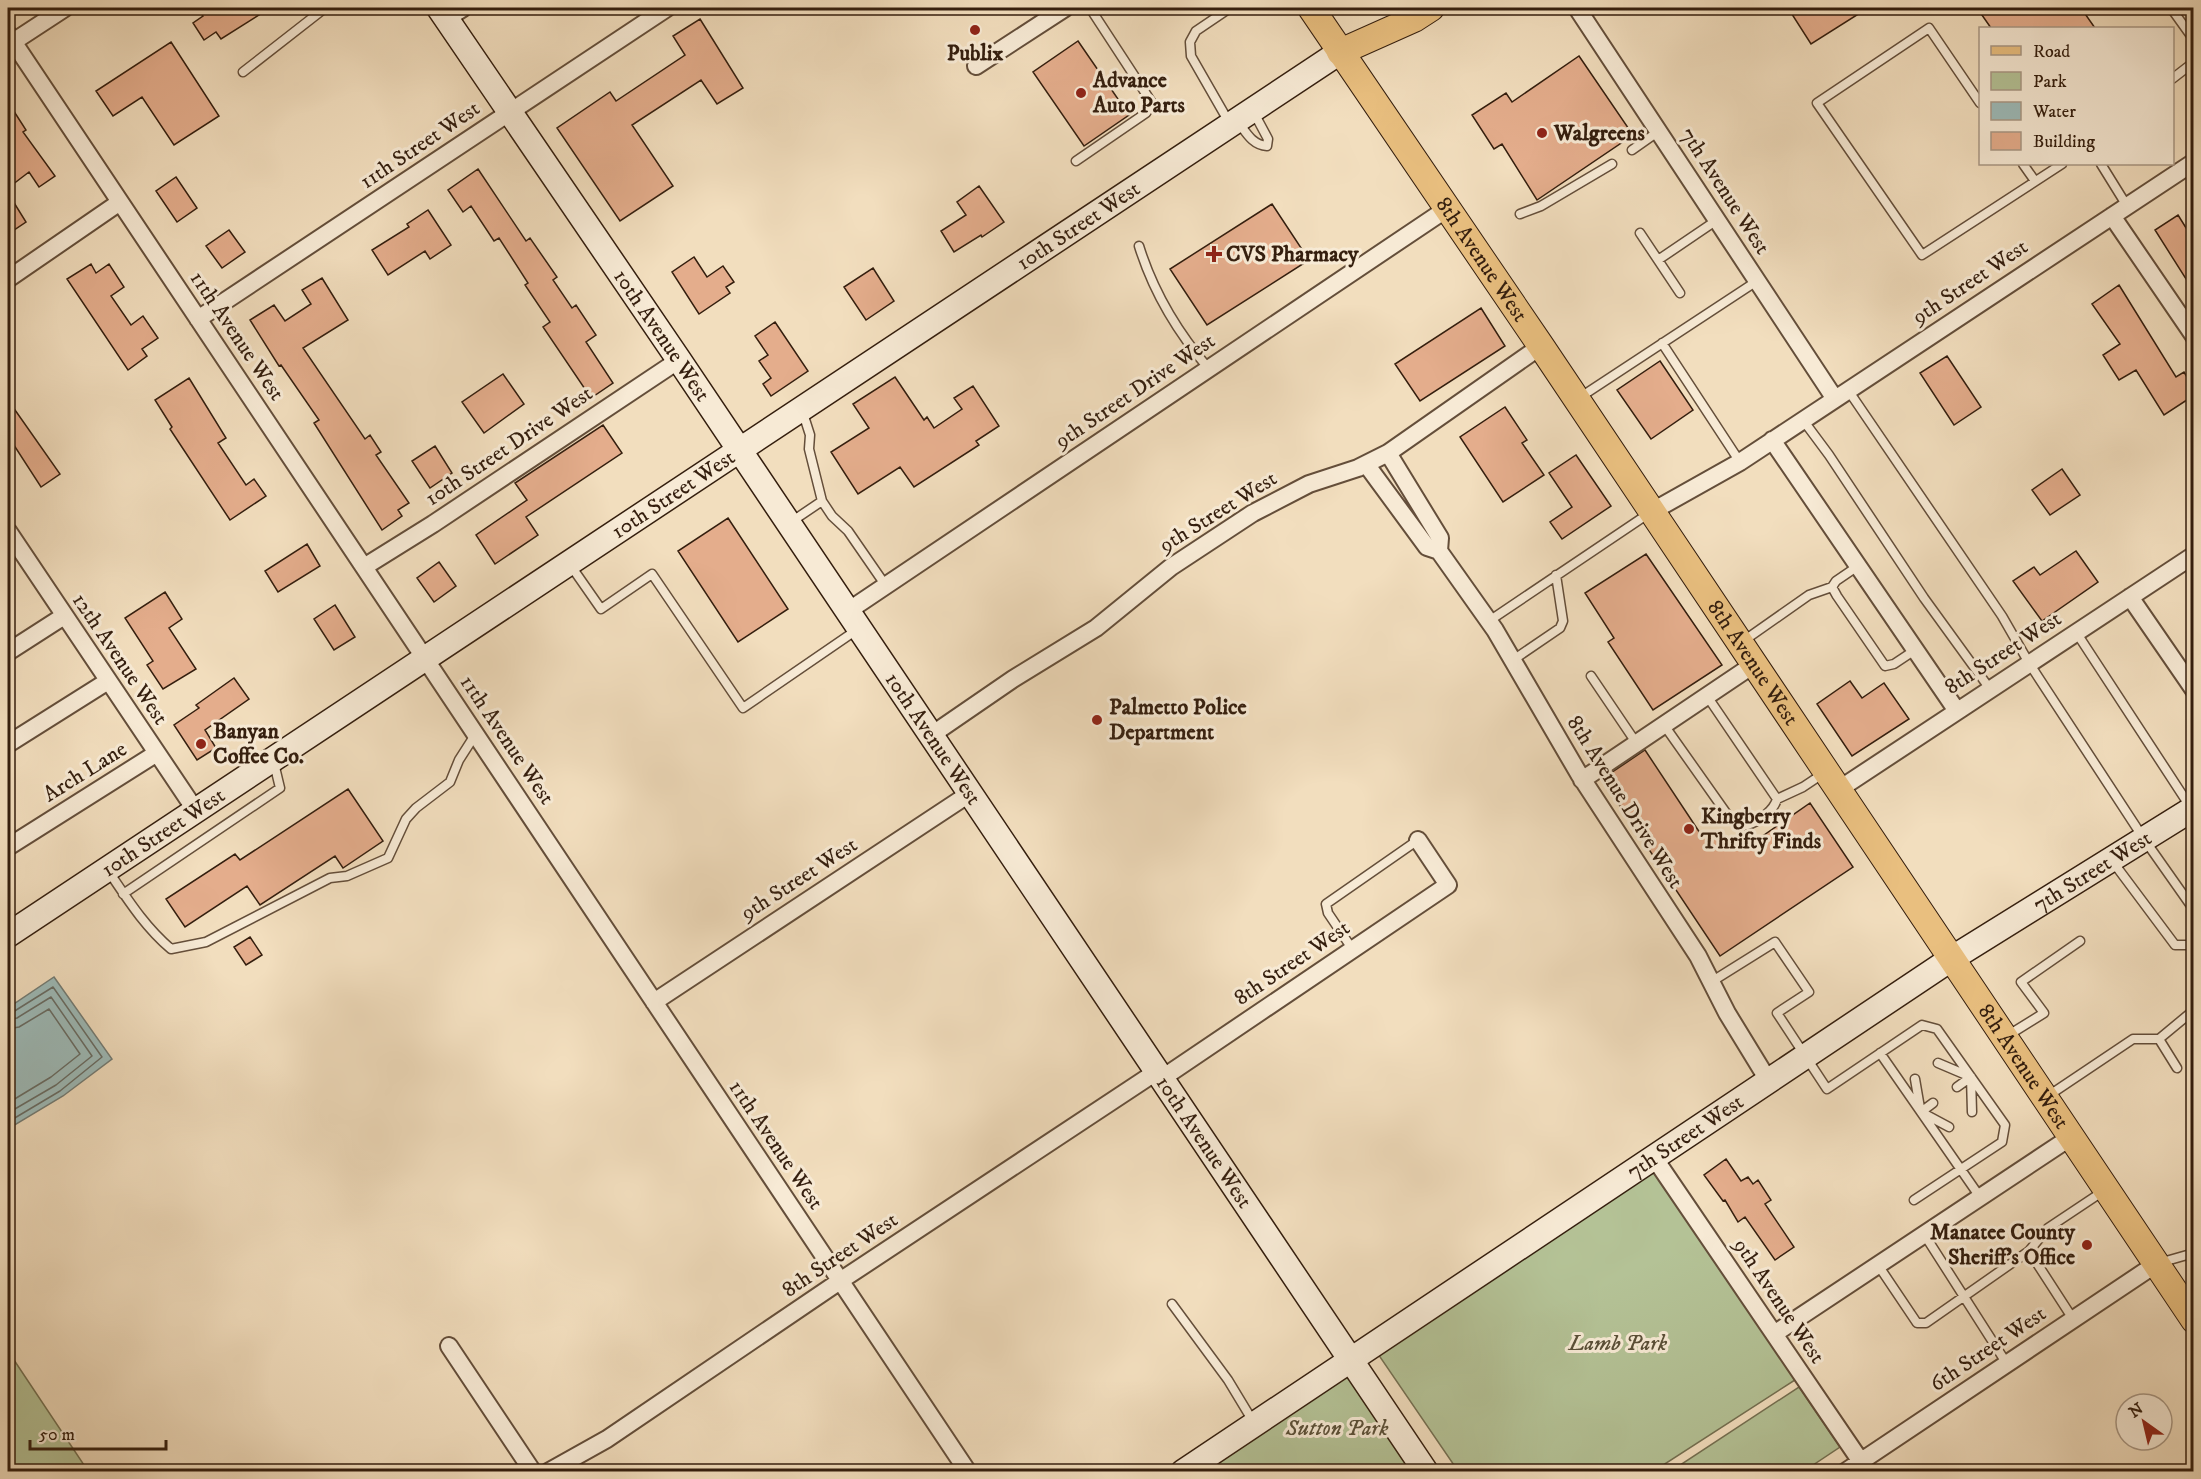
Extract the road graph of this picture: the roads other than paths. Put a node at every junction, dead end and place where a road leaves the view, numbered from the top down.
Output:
1 (65, 8) edge
2 (325, 8) edge
3 (667, 8) edge
4 (1065, 8) edge
5 (1090, 8) edge
6 (1230, 8) edge
7 (1311, 8) edge
8 (1397, 8) edge
9 (1431, 8) edge
10 (1577, 8) edge
11 (2171, 8) edge
12 (449, 11) edge
13 (10, 38) edge
14 (2193, 40) edge
15 (1340, 52) junction
16 (2193, 62) edge
17 (976, 66) dead end
18 (243, 72) dead end
19 (2174, 77) edge
20 (1979, 102) edge
21 (510, 113) junction
22 (1240, 118) junction
23 (1659, 131) junction
24 (1632, 150) dead end
25 (1076, 161) dead end
26 (2193, 162) edge
27 (1612, 164) dead end
28 (2024, 165) edge
29 (2060, 165) edge
30 (2102, 165) edge
31 (2035, 181) junction
32 (120, 202) junction
33 (2127, 206) junction
34 (1448, 208) junction
35 (1520, 214) dead end
36 (2112, 216) junction
37 (1718, 220) junction
38 (1640, 233) dead end
39 (1138, 246) dead end
40 (1658, 260) junction
41 (8, 279) edge
42 (1757, 281) junction
43 (1680, 292) dead end
44 (198, 320) junction
45 (2193, 336) edge
46 (1662, 343) junction
47 (1541, 346) junction
48 (679, 360) junction
49 (1209, 369) junction
50 (1842, 395) junction
51 (1576, 399) junction
52 (801, 408) junction
53 (1803, 420) junction
54 (1772, 440) junction
55 (738, 450) junction
56 (1388, 453) junction
57 (1740, 462) junction
58 (1366, 465) junction
59 (822, 501) junction
60 (1651, 512) junction
61 (789, 524) junction
62 (8, 531) edge
63 (1439, 550) junction
64 (2193, 555) edge
65 (569, 563) junction
66 (1858, 566) junction
67 (364, 567) junction
68 (1556, 575) junction
69 (886, 586) junction
70 (1832, 587) junction
71 (2130, 597) junction
72 (64, 616) junction
73 (854, 620) junction
74 (1489, 621) junction
75 (2076, 632) junction
76 (1915, 650) junction
77 (8, 652) edge
78 (1746, 655) junction
79 (425, 658) junction
80 (1514, 660) junction
81 (2029, 663) junction
82 (1591, 676) dead end
83 (108, 681) junction
84 (1990, 689) junction
85 (2193, 690) edge
86 (1707, 696) junction
87 (1957, 711) junction
88 (1664, 725) junction
89 (476, 734) junction
90 (930, 736) junction
91 (8, 744) edge
92 (1637, 744) junction
93 (157, 753) junction
94 (273, 759) junction
95 (1582, 780) junction
96 (1832, 781) junction
97 (969, 794) junction
98 (1778, 799) junction
99 (2192, 808) edge
100 (196, 811) junction
101 (2144, 839) junction
102 (1418, 840) joint
103 (8, 848) edge
104 (2111, 859) junction
105 (107, 870) junction
106 (123, 894) junction
107 (2193, 910) edge
108 (8, 935) edge
109 (2080, 941) dead end
110 (2193, 945) edge
111 (1353, 950) junction
112 (1951, 958) junction
113 (1711, 982) junction
114 (654, 1002) junction
115 (2193, 1010) edge
116 (2004, 1037) junction
117 (2159, 1039) junction
118 (1880, 1053) junction
119 (1804, 1056) junction
120 (1938, 1063) dead end
121 (2177, 1068) dead end
122 (1159, 1076) junction
123 (1971, 1077) junction
124 (1914, 1079) dead end
125 (1768, 1080) junction
126 (1957, 1087) dead end
127 (2045, 1098) junction
128 (1933, 1103) dead end
129 (1921, 1112) junction
130 (1972, 1112) dead end
131 (1949, 1127) dead end
132 (2071, 1137) junction
133 (1653, 1156) junction
134 (1961, 1169) junction
135 (2106, 1189) junction
136 (1980, 1197) junction
137 (1914, 1200) dead end
138 (1924, 1234) junction
139 (2029, 1251) junction
140 (2193, 1253) edge
141 (2156, 1264) junction
142 (1878, 1265) junction
143 (840, 1281) junction
144 (1964, 1296) junction
145 (1172, 1304) dead end
146 (2192, 1314) edge
147 (2073, 1319) junction
148 (1774, 1334) junction
149 (449, 1346) dead end
150 (1350, 1359) junction
151 (2007, 1364) junction
152 (1255, 1424) junction
153 (1864, 1466) edge
154 (533, 1472) edge
155 (548, 1472) edge
156 (968, 1472) edge
157 (1184, 1472) edge
158 (1426, 1472) edge
159 (1845, 1472) edge

1 - 13 street
2 - 18 lane
3 - 21 street, 11th Street West
4 - 17 street
5 - 25 lane
6 - 22 lane
7 - 15 main road, 8th Avenue West
8 - 15 main road, 10th Street West
9 - 15 main road, 10th Street West
10 - 23 street, 7th Avenue West
11 - 14 lane
12 - 21 street, 10th Avenue West
13 - 32 street, 11th Avenue West
15 - 22 street, 10th Street West
15 - 34 main road, 8th Avenue West
16 - 19 lane
20 - 31 lane
21 - 44 street, 11th Street West
21 - 48 street, 10th Avenue West
22 - 52 street, 10th Street West
23 - 24 lane
23 - 37 street, 7th Avenue West
26 - 33 street, 9th Street West
27 - 35 lane
28 - 31 lane
29 - 31 lane
30 - 33 lane
32 - 41 street
32 - 44 street, 11th Avenue West
33 - 36 street, 9th Street West
34 - 47 main road, 8th Avenue West
34 - 49 street, 9th Street Drive West
36 - 45 street
36 - 50 street, 9th Street West
37 - 40 lane
37 - 42 street, 7th Avenue West
38 - 40 lane
39 - 49 lane
40 - 43 lane
42 - 46 lane
42 - 50 street, 7th Avenue West
44 - 67 street, 11th Avenue West
46 - 51 lane
46 - 57 lane
47 - 51 main road, 8th Avenue West
47 - 56 street, 9th Street West
48 - 55 street, 10th Avenue West
48 - 67 street, 10th Street Drive West
49 - 69 street, 9th Street Drive West
50 - 53 street, 9th Street West
50 - 81 lane
51 - 60 main road, 8th Avenue West
52 - 55 street, 10th Street West
52 - 59 lane
53 - 54 street, 9th Street West
53 - 84 lane
54 - 57 street, 9th Street West
54 - 66 street
55 - 61 street, 10th Avenue West
55 - 65 street, 10th Street West
56 - 58 street, 9th Street West
56 - 63 street, 8th Avenue Drive West
57 - 60 street, 9th Street West
58 - 63 street, 8th Avenue Drive West
58 - 90 street, 9th Street West
59 - 61 lane
59 - 69 lane
60 - 68 lane
60 - 78 main road, 8th Avenue West
61 - 73 street, 10th Avenue West
62 - 72 street, 12th Avenue West
63 - 74 street, 8th Avenue Drive West
64 - 71 street, 8th Street West
65 - 73 lane
65 - 79 street, 10th Street West
66 - 70 lane
66 - 76 street
67 - 79 street, 11th Avenue West
68 - 74 lane
68 - 80 lane
69 - 73 street, 9th Street Drive West
70 - 76 lane
70 - 78 lane
71 - 75 street, 8th Street West
71 - 85 street
72 - 77 street
72 - 83 street, 12th Avenue West
73 - 90 street, 10th Avenue West
74 - 80 street, 8th Avenue Drive West
75 - 81 street, 8th Street West
75 - 99 lane
76 - 87 street
78 - 86 street
78 - 96 main road, 8th Avenue West
79 - 89 street, 11th Avenue West
79 - 94 street, 10th Street West
80 - 95 street, 8th Avenue Drive West
81 - 84 street, 8th Street West
81 - 101 lane
82 - 92 lane
83 - 91 street
83 - 93 street, 12th Avenue West
84 - 87 street, 8th Street West
86 - 88 street
86 - 98 lane
87 - 96 street, 8th Street West
88 - 92 street
88 - 98 lane
89 - 106 lane
89 - 114 street, 11th Avenue West
90 - 97 street, 10th Avenue West
92 - 95 street
93 - 100 street, 12th Avenue West
93 - 103 street, Arch Lane
94 - 100 street, 10th Street West
94 - 106 lane
95 - 113 street, 8th Avenue Drive West
96 - 98 lane
96 - 112 main road, 8th Avenue West
97 - 114 street, 9th Street West
97 - 122 street, 10th Avenue West
99 - 101 street, 7th Street West
100 - 105 street, 10th Street West
101 - 104 street, 7th Street West
101 - 107 lane
102 - 111 lane
102 - 111 street, 8th Street West
104 - 110 lane
104 - 112 street, 7th Street West
105 - 106 lane
105 - 108 street, 10th Street West
109 - 116 lane
111 - 122 street, 8th Street West
112 - 116 main road, 8th Avenue West
112 - 119 street, 7th Street West
113 - 119 lane
113 - 125 street, 8th Avenue Drive West
114 - 143 street, 11th Avenue West
115 - 117 lane
116 - 127 main road, 8th Avenue West
117 - 121 lane
117 - 127 lane
118 - 119 lane
118 - 123 lane
118 - 129 lane
119 - 125 street, 7th Street West
120 - 123 lane
122 - 143 street, 8th Street West
122 - 150 street, 10th Avenue West
123 - 126 lane
123 - 130 lane
123 - 134 lane
124 - 129 lane
125 - 133 street, 7th Street West
127 - 132 main road, 8th Avenue West
128 - 129 lane
129 - 131 lane
129 - 134 lane
132 - 135 main road, 8th Avenue West
132 - 136 street
133 - 148 street, 9th Avenue West
133 - 150 street, 7th Street West
134 - 136 lane
134 - 137 lane
135 - 139 lane
135 - 141 main road, 8th Avenue West
136 - 138 street
138 - 142 street
138 - 144 lane
139 - 144 lane
139 - 147 lane
140 - 141 lane
141 - 146 main road, 8th Avenue West
141 - 147 street, 6th Street West
142 - 144 lane
142 - 148 street
143 - 155 street, 8th Street West
143 - 156 street, 11th Avenue West
144 - 151 lane
145 - 152 lane
147 - 151 street, 6th Street West
148 - 153 street, 9th Avenue West
149 - 154 street
150 - 152 street, 7th Street West
150 - 158 street, 10th Avenue West
151 - 153 street, 6th Street West
152 - 157 street, 7th Street West
153 - 159 street, 6th Street West

